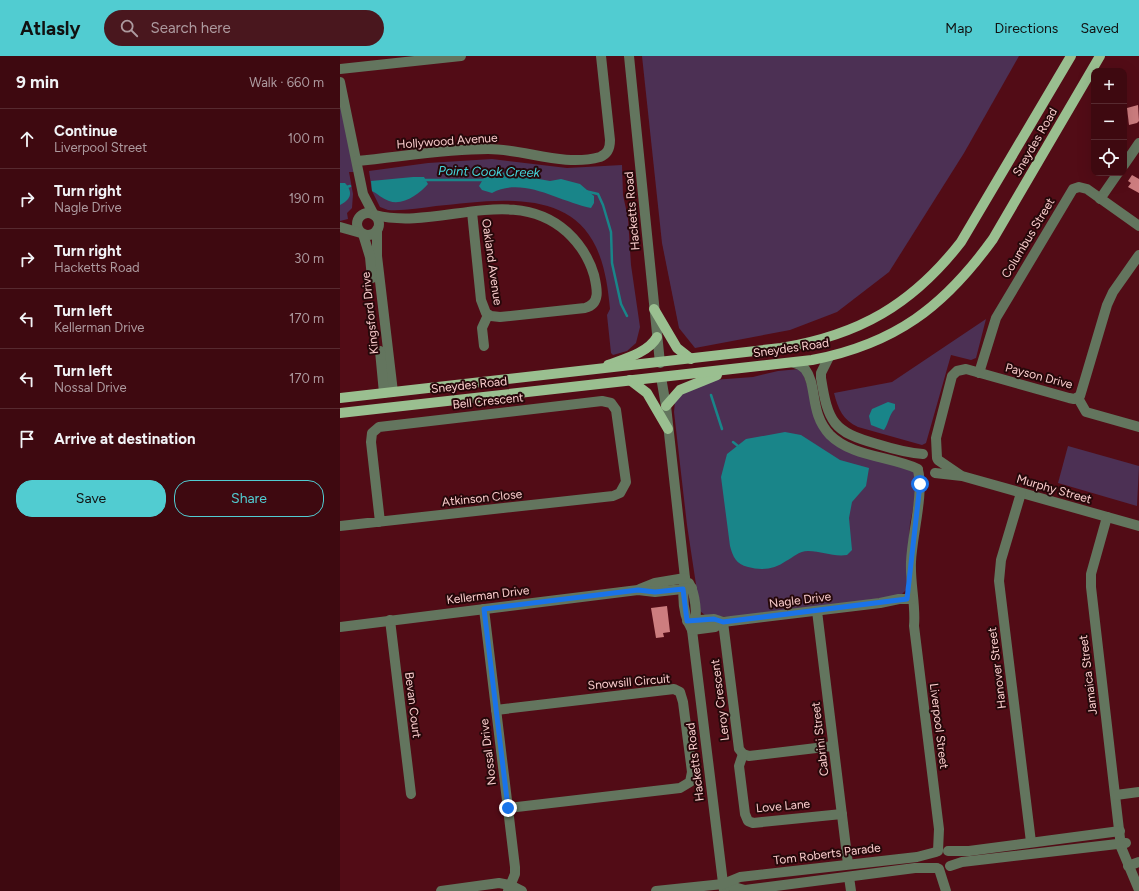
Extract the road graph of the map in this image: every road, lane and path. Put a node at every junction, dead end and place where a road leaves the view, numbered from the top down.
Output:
1 (461, 56) edge
2 (601, 56) edge
3 (629, 56) edge
4 (1072, 56) edge
5 (1100, 56) edge
6 (432, 58) edge
7 (340, 69) edge
8 (340, 82) edge
9 (1139, 143) edge
10 (1127, 161) edge
11 (357, 162) junction
12 (1116, 176) edge
13 (363, 194) junction
14 (1100, 199) junction
15 (472, 212) junction
16 (375, 215) junction
17 (359, 217) junction
18 (400, 220) junction
19 (340, 226) edge
20 (1139, 226) edge
21 (377, 230) junction
22 (362, 233) junction
23 (1139, 255) edge
24 (654, 309) junction
25 (488, 315) junction
26 (657, 337) junction
27 (484, 346) dead end
28 (829, 357) junction
29 (692, 359) junction
30 (660, 363) junction
31 (794, 363) junction
32 (732, 369) junction
33 (597, 370) junction
34 (979, 373) junction
35 (661, 378) junction
36 (630, 380) junction
37 (388, 393) junction
38 (340, 398) edge
39 (1078, 398) junction
40 (666, 406) junction
41 (390, 407) junction
42 (340, 413) edge
43 (1139, 427) edge
44 (668, 429) junction
45 (936, 438) junction
46 (925, 454) junction
47 (937, 459) junction
48 (918, 470) junction
49 (933, 474) junction
50 (962, 476) junction
51 (624, 488) joint
52 (920, 491) junction
53 (1021, 493) junction
54 (1107, 518) junction
55 (380, 522) junction
56 (340, 526) edge
57 (1139, 526) edge
58 (685, 578) junction
59 (688, 589) junction
60 (638, 590) junction
61 (909, 600) junction
62 (484, 609) junction
63 (817, 611) junction
64 (390, 620) junction
65 (723, 622) junction
66 (692, 624) junction
67 (340, 627) edge
68 (496, 710) junction
69 (833, 746) junction
70 (743, 754) junction
71 (1139, 792) edge
72 (411, 794) dead end
73 (1116, 795) junction
74 (508, 808) junction
75 (842, 814) junction
76 (1120, 831) junction
77 (1031, 842) junction
78 (1123, 843) junction
79 (942, 851) junction
80 (848, 864) junction
81 (1134, 864) edge
82 (943, 867) junction
83 (849, 877) junction
84 (1139, 878) edge
85 (723, 888) edge
86 (508, 889) edge
87 (946, 889) edge
88 (756, 890) edge
89 (1139, 890) edge
90 (441, 891) edge
91 (522, 891) edge
92 (656, 891) edge
93 (851, 891) edge

1 - 6 street
2 - 11 street, Hollywood Avenue
3 - 24 street, Hacketts Road
4 - 29 main road, Sneydes Road
5 - 28 main road, Sneydes Road
6 - 7 street
8 - 11 street
9 - 10 street
11 - 13 street
12 - 14 street
13 - 16 street
13 - 17 street
14 - 20 street, Columbus Street
14 - 34 street, Columbus Street
15 - 18 street
15 - 25 street, Oakland Avenue
15 - 25 street, Oakland Avenue
16 - 17 street
16 - 18 street
16 - 21 street
17 - 19 street
17 - 22 street
18 - 21 street
19 - 22 street
21 - 22 street
21 - 37 street, Kingsford Drive
22 - 37 street, Kingsford Drive
23 - 39 street, Payson Drive
24 - 26 street, Hacketts Road
24 - 29 main road
25 - 27 street, Oakland Avenue
26 - 30 street, Hacketts Road
26 - 33 main road
28 - 31 main road, Sneydes Road
28 - 46 street
29 - 30 main road, Sneydes Road
30 - 33 main road, Sneydes Road
30 - 35 main road
31 - 32 main road, Sneydes Road
31 - 48 street
32 - 35 main road, Sneydes Road
32 - 40 main road
33 - 37 main road, Sneydes Road
34 - 39 street, Payson Drive
34 - 45 street, Payson Drive
35 - 36 main road, Sneydes Road
35 - 40 street, Hacketts Road
36 - 41 main road, Sneydes Road
36 - 44 main road
37 - 38 main road, Sneydes Road
37 - 41 main road
39 - 43 street
40 - 44 street, Hacketts Road
41 - 42 main road, Sneydes Road
44 - 58 street, Hacketts Road
45 - 46 street, Payson Drive
45 - 47 street, Payson Drive
46 - 47 street
46 - 48 street
47 - 49 street
47 - 50 street, Murphy Street
48 - 49 street
48 - 52 street, Liverpool Street
49 - 50 street, Murphy Street
49 - 52 street, Liverpool Street
50 - 53 street, Murphy Street
51 - 55 street, Atkinson Close
51 - 55 street, Bell Crescent
52 - 61 street, Liverpool Street
53 - 54 street, Murphy Street
53 - 77 street, Hanover Street
54 - 57 street, Murphy Street
54 - 73 street, Jamaica Street
55 - 56 street, Atkinson Close
58 - 59 street, Hacketts Road
58 - 60 street, Kellerman Drive
59 - 60 street, Kellerman Drive
59 - 66 street, Hacketts Road
60 - 62 street, Kellerman Drive
61 - 63 street, Nagle Drive
61 - 79 street, Liverpool Street
62 - 64 street, Kellerman Drive
62 - 68 street, Nossal Drive
63 - 65 street, Nagle Drive
63 - 69 street, Cabrini Street
64 - 67 street, Kellerman Drive
64 - 72 street, Bevan Court
65 - 66 street, Nagle Drive
65 - 70 street, Leroy Crescent
66 - 85 street, Hacketts Road
68 - 74 street, Nossal Drive
68 - 74 street, Snowsill Circuit
69 - 70 street, Leroy Crescent
69 - 75 street, Cabrini Street
70 - 75 street, Love Lane
71 - 73 street
73 - 76 street, Jamaica Street
74 - 86 street, Nossal Drive
75 - 80 street, Cabrini Street
76 - 77 street, Tom Roberts Parade
76 - 78 street
77 - 79 street, Tom Roberts Parade
78 - 81 street
78 - 82 street, Tom Roberts Parade
79 - 80 street, Tom Roberts Parade
79 - 82 street
79 - 82 street
80 - 85 street, Tom Roberts Parade
81 - 84 street
81 - 89 street
82 - 83 street, Tom Roberts Parade
82 - 87 street
83 - 88 street, Tom Roberts Parade
83 - 93 street
85 - 88 street, Tom Roberts Parade
85 - 92 street, Tom Roberts Parade
86 - 90 street
86 - 91 street

